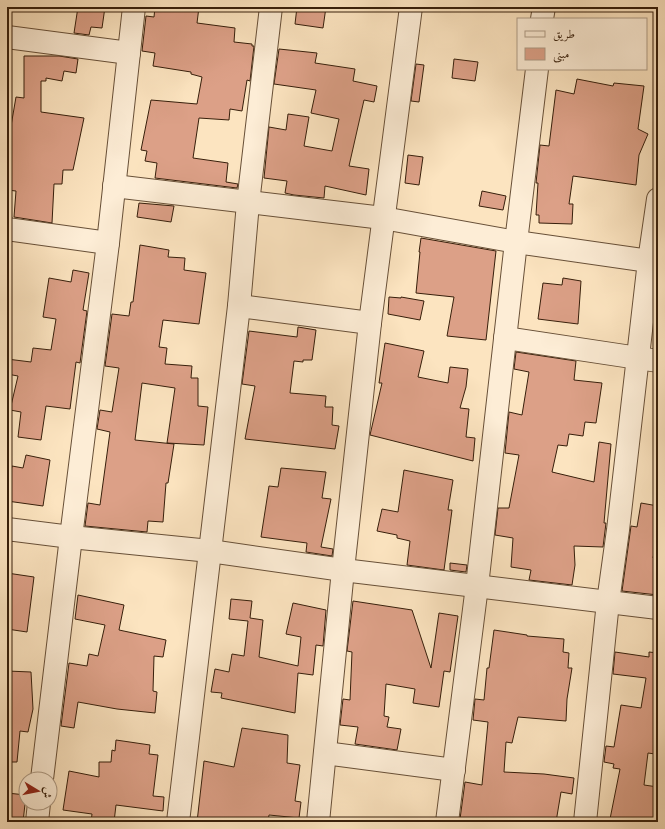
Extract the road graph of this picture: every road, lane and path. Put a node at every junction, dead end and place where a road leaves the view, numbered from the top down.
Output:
1 (134, 7) edge
2 (271, 7) edge
3 (411, 7) edge
4 (544, 7) edge
5 (542, 18) edge
6 (7, 36) edge
7 (129, 53) junction
8 (537, 70) edge
9 (114, 186) junction
10 (658, 199) edge
11 (248, 203) junction
12 (382, 218) junction
13 (7, 229) edge
14 (108, 242) junction
15 (516, 242) junction
16 (649, 261) junction
17 (239, 306) junction
18 (370, 323) junction
19 (505, 338) junction
20 (648, 360) edge
21 (7, 529) edge
22 (71, 537) junction
23 (210, 551) junction
24 (343, 570) junction
25 (477, 586) junction
26 (608, 602) junction
27 (658, 608) edge
28 (325, 754) junction
29 (454, 770) junction
30 (43, 771) edge
31 (38, 811) edge
32 (37, 822) edge
33 (178, 822) edge
34 (318, 822) edge
35 (447, 822) edge
36 (585, 822) edge

1 - 7 street
2 - 11 street
3 - 12 street
4 - 5 street
6 - 7 street
7 - 9 street
8 - 15 street
9 - 11 street
9 - 14 street
10 - 16 street
11 - 12 street
11 - 17 street
12 - 15 street
12 - 18 street
13 - 14 street
14 - 22 street
15 - 16 street
15 - 19 street
16 - 20 street
17 - 18 street
17 - 23 street
18 - 24 street
19 - 20 street
19 - 25 street
20 - 26 street
21 - 22 street
22 - 23 street
22 - 30 street
23 - 24 street
23 - 33 street
24 - 25 street
24 - 28 street
25 - 26 street
25 - 29 street
26 - 27 street
26 - 36 street
28 - 29 street
28 - 34 street
29 - 35 street
31 - 32 street

